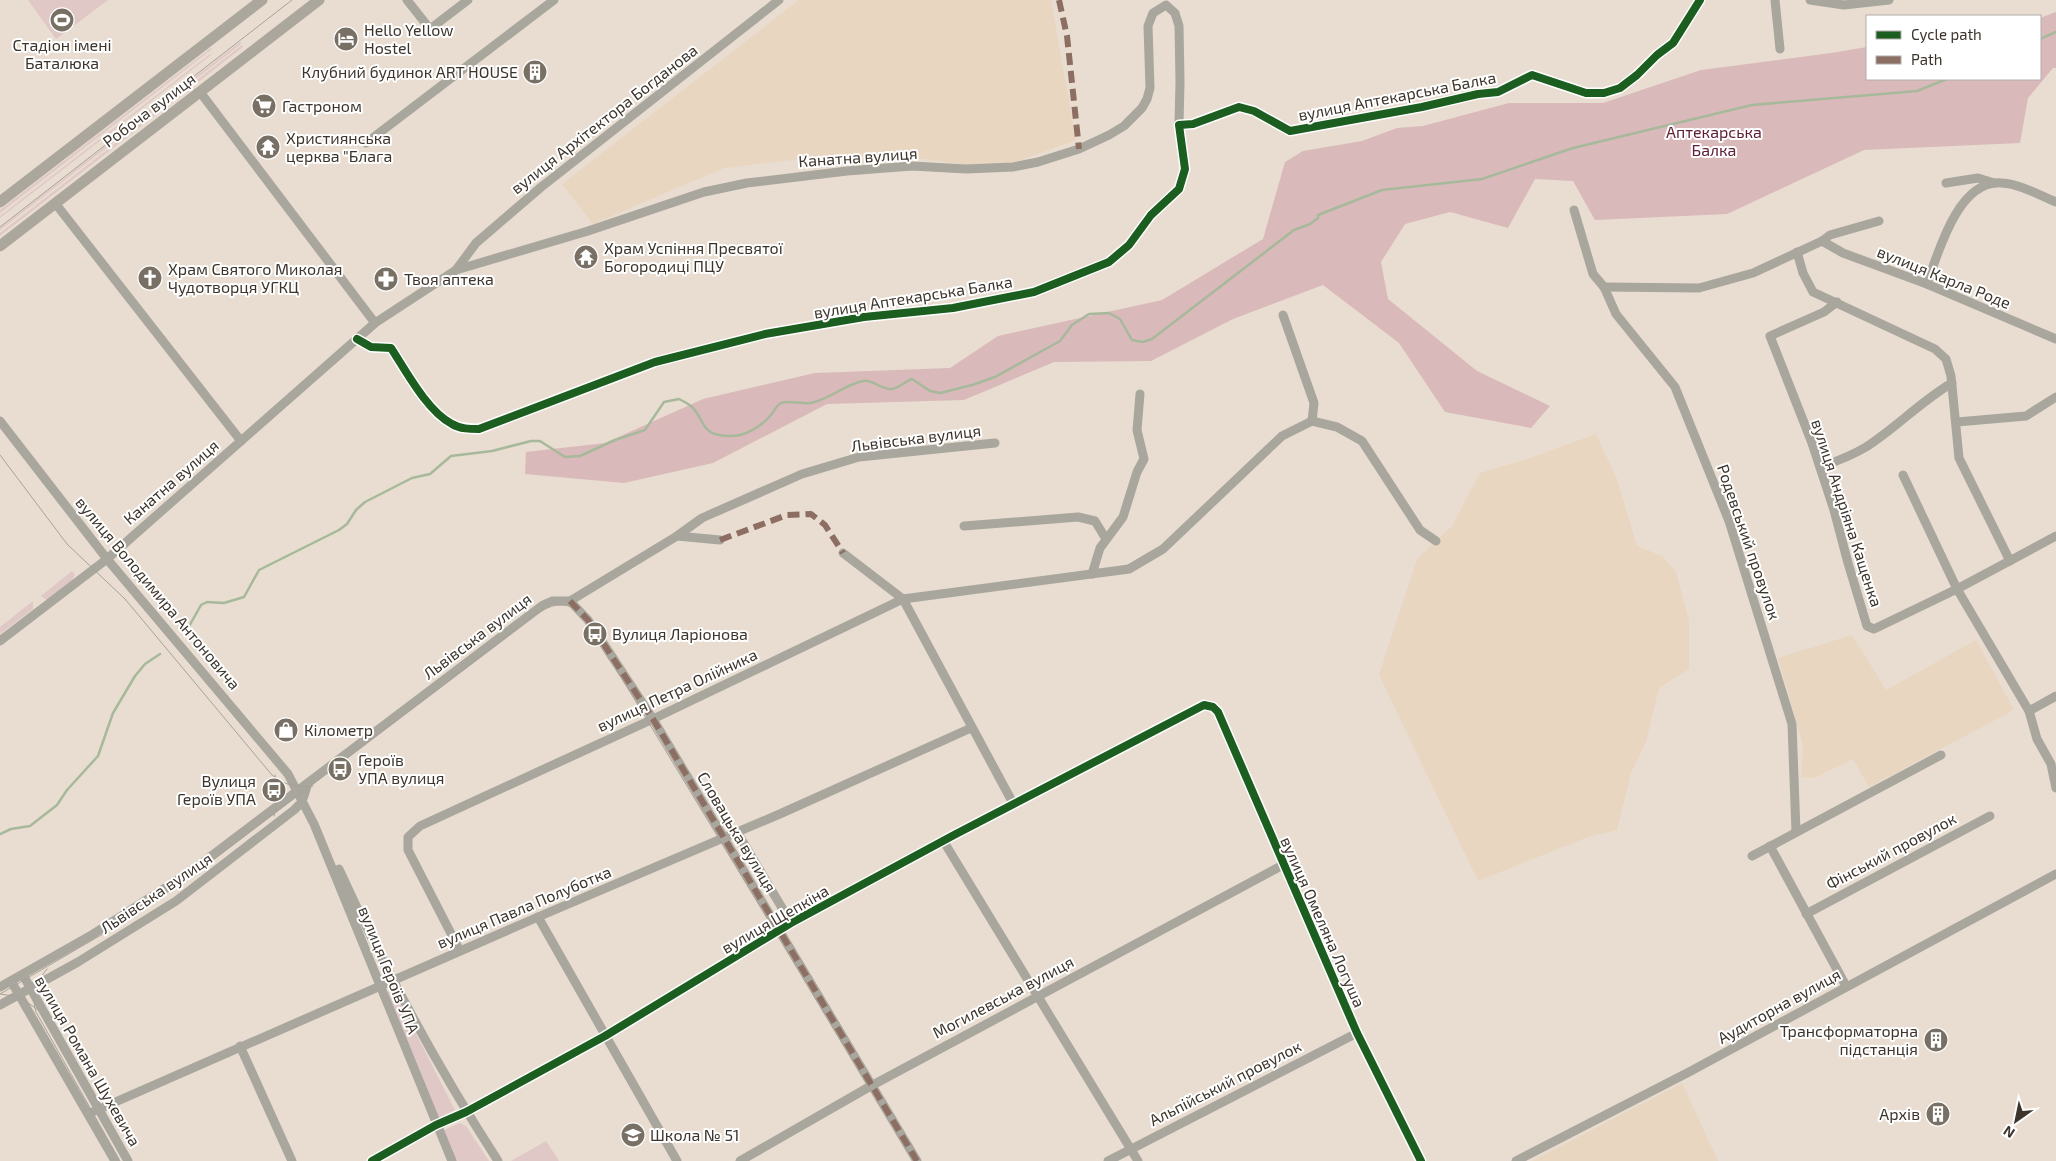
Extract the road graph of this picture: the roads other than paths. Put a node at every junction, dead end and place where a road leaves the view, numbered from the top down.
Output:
1 (262, 0) edge
2 (319, 0) edge
3 (407, 0) edge
4 (468, 0) edge
5 (554, 0) edge
6 (779, 0) edge
7 (1700, 0) edge
8 (1775, 0) edge
9 (1810, 0) edge
10 (1889, 0) edge
11 (1780, 49) dead end
12 (200, 92) junction
13 (1179, 125) junction
14 (366, 143) dead end
15 (1946, 183) dead end
16 (1994, 183) junction
17 (0, 202) edge
18 (2056, 202) edge
19 (55, 203) junction
20 (1574, 210) dead end
21 (1879, 221) dead end
22 (1822, 241) junction
23 (0, 246) edge
24 (1797, 252) junction
25 (456, 270) junction
26 (1927, 284) junction
27 (1604, 287) junction
28 (1837, 302) junction
29 (1284, 315) dead end
30 (375, 323) junction
31 (357, 339) junction
32 (2056, 339) edge
33 (1952, 383) junction
34 (1140, 394) dead end
35 (2056, 397) edge
36 (0, 421) edge
37 (1312, 421) junction
38 (1956, 422) junction
39 (241, 441) junction
40 (995, 443) dead end
41 (1820, 467) junction
42 (1903, 475) dead end
43 (964, 526) dead end
44 (677, 536) junction
45 (2056, 536) edge
46 (1106, 539) junction
47 (720, 540) dead end
48 (1436, 541) dead end
49 (843, 553) dead end
50 (107, 560) junction
51 (2010, 561) junction
52 (1092, 574) junction
53 (1957, 589) junction
54 (903, 599) junction
55 (570, 602) junction
56 (0, 641) edge
57 (2056, 696) edge
58 (1196, 708) joint
59 (2029, 711) junction
60 (653, 719) junction
61 (971, 728) junction
62 (1941, 754) dead end
63 (2056, 788) edge
64 (299, 793) junction
65 (1014, 805) junction
66 (1990, 816) dead end
67 (737, 832) junction
68 (1796, 832) junction
69 (722, 838) junction
70 (944, 842) junction
71 (1770, 846) junction
72 (1752, 856) dead end
73 (1283, 865) junction
74 (2056, 874) edge
75 (1806, 914) junction
76 (538, 917) junction
77 (791, 923) junction
78 (778, 931) junction
79 (460, 951) junction
80 (23, 975) junction
81 (394, 980) junction
82 (11, 981) junction
83 (1846, 986) junction
84 (0, 987) edge
85 (379, 987) junction
86 (31, 989) junction
87 (19, 995) junction
88 (1036, 996) junction
89 (0, 1005) edge
90 (1357, 1033) junction
91 (605, 1036) junction
92 (240, 1046) junction
93 (871, 1086) junction
94 (98, 1109) junction
95 (466, 1112) junction
96 (88, 1114) junction
97 (436, 1125) junction
98 (1130, 1149) junction
99 (115, 1161) edge
100 (128, 1161) edge
101 (292, 1161) edge
102 (372, 1161) edge
103 (452, 1161) edge
104 (498, 1161) edge
105 (677, 1161) edge
106 (740, 1161) edge
107 (917, 1161) edge
108 (1108, 1161) edge
109 (1138, 1161) edge
110 (1421, 1161) edge
111 (1516, 1161) edge

1 - 17 main road, Робоча вулиця
2 - 12 main road, Робоча вулиця
3 - 4 street
5 - 14 street
6 - 25 street, вулиця Архітектора Богданова
7 - 13 street, вулиця Аптекарська Балка
8 - 11 street
9 - 10 street
12 - 19 main road, Робоча вулиця
12 - 30 street
13 - 25 street, Канатна вулиця
13 - 31 street, вулиця Аптекарська Балка
15 - 16 street
16 - 18 street
16 - 26 street
19 - 23 main road, Робоча вулиця
19 - 39 street
20 - 27 street, Родевський провулок
21 - 22 street
22 - 24 street
22 - 26 street, вулиця Карла Роде
24 - 27 street
24 - 28 street
25 - 30 street, Канатна вулиця
26 - 32 street, вулиця Карла Роде
27 - 68 street, Родевський провулок
28 - 33 street
28 - 41 street, вулиця Андріяна Кащенка
29 - 37 street
30 - 31 street, Канатна вулиця
31 - 39 street, Канатна вулиця
33 - 38 street
33 - 41 street
34 - 46 street
35 - 38 street
36 - 50 street, вулиця Володимира Антоновича
37 - 48 street
37 - 52 street, вулиця Петра Олійника
38 - 51 street
39 - 50 street, Канатна вулиця
40 - 44 street, Львівська вулиця
41 - 53 street, вулиця Андріяна Кащенка
42 - 53 street
43 - 46 street
44 - 47 street
44 - 55 street, Львівська вулиця
45 - 51 street
46 - 52 street
49 - 54 street
50 - 56 street, Канатна вулиця
50 - 64 street, вулиця Володимира Антоновича
51 - 53 street
52 - 54 street, вулиця Петра Олійника
53 - 59 street
54 - 60 street, вулиця Петра Олійника
54 - 61 street
55 - 60 street, Словацька вулиця
55 - 64 street, Львівська вулиця
57 - 59 street
58 - 65 street, вулиця Щепкіна
58 - 73 street, вулиця Омеляна Логуша
59 - 63 street
60 - 69 street, Словацька вулиця
60 - 79 street, вулиця Петра Олійника
61 - 65 street
61 - 67 street, вулиця Павла Полуботка
62 - 68 street
64 - 80 street, Львівська вулиця
64 - 81 street, вулиця Героїв УПА
64 - 85 street, вулиця Героїв УПА
64 - 86 street, Львівська вулиця
65 - 70 street, вулиця Щепкіна
66 - 75 street, Фінський провулок
67 - 69 street, вулиця Павла Полуботка
67 - 77 street, Словацька вулиця
68 - 71 street
69 - 76 street, вулиця Павла Полуботка
69 - 78 street, Словацька вулиця
70 - 77 street, вулиця Щепкіна
70 - 88 street
71 - 72 street
71 - 75 street
73 - 88 street, Могилевська вулиця
73 - 90 street, вулиця Омеляна Логуша
74 - 83 street, Аудиторна вулиця
75 - 83 street
76 - 79 street, вулиця Павла Полуботка
76 - 91 street
77 - 78 street, вулиця Щепкіна
78 - 91 street, вулиця Щепкіна
78 - 93 street, Словацька вулиця
79 - 81 street, вулиця Павла Полуботка
80 - 82 street, Львівська вулиця
80 - 86 street, вулиця Романа Шухевича
81 - 85 street, вулиця Павла Полуботка
81 - 95 street, вулиця Героїв УПА
82 - 84 street, Львівська вулиця
82 - 87 street, вулиця Романа Шухевича
83 - 111 street, Аудиторна вулиця
85 - 92 street, вулиця Павла Полуботка
85 - 97 street, вулиця Героїв УПА
86 - 87 street, Львівська вулиця
86 - 94 street, вулиця Романа Шухевича
87 - 89 street, Львівська вулиця
87 - 96 street, вулиця Романа Шухевича
88 - 93 street, Могилевська вулиця
88 - 98 street
90 - 98 street, Альпійський провулок
90 - 110 street, вулиця Омеляна Логуша
91 - 95 street, вулиця Щепкіна
91 - 105 street
92 - 94 street, вулиця Павла Полуботка
92 - 101 street
93 - 106 street, Могилевська вулиця
93 - 107 street, Словацька вулиця
94 - 96 street, вулиця Павла Полуботка
94 - 100 street, вулиця Романа Шухевича
95 - 97 street, вулиця Щепкіна
95 - 104 street, вулиця Героїв УПА
96 - 99 street, вулиця Романа Шухевича
97 - 102 street, вулиця Щепкіна
97 - 103 street, вулиця Героїв УПА
98 - 108 street, Альпійський провулок
98 - 109 street

